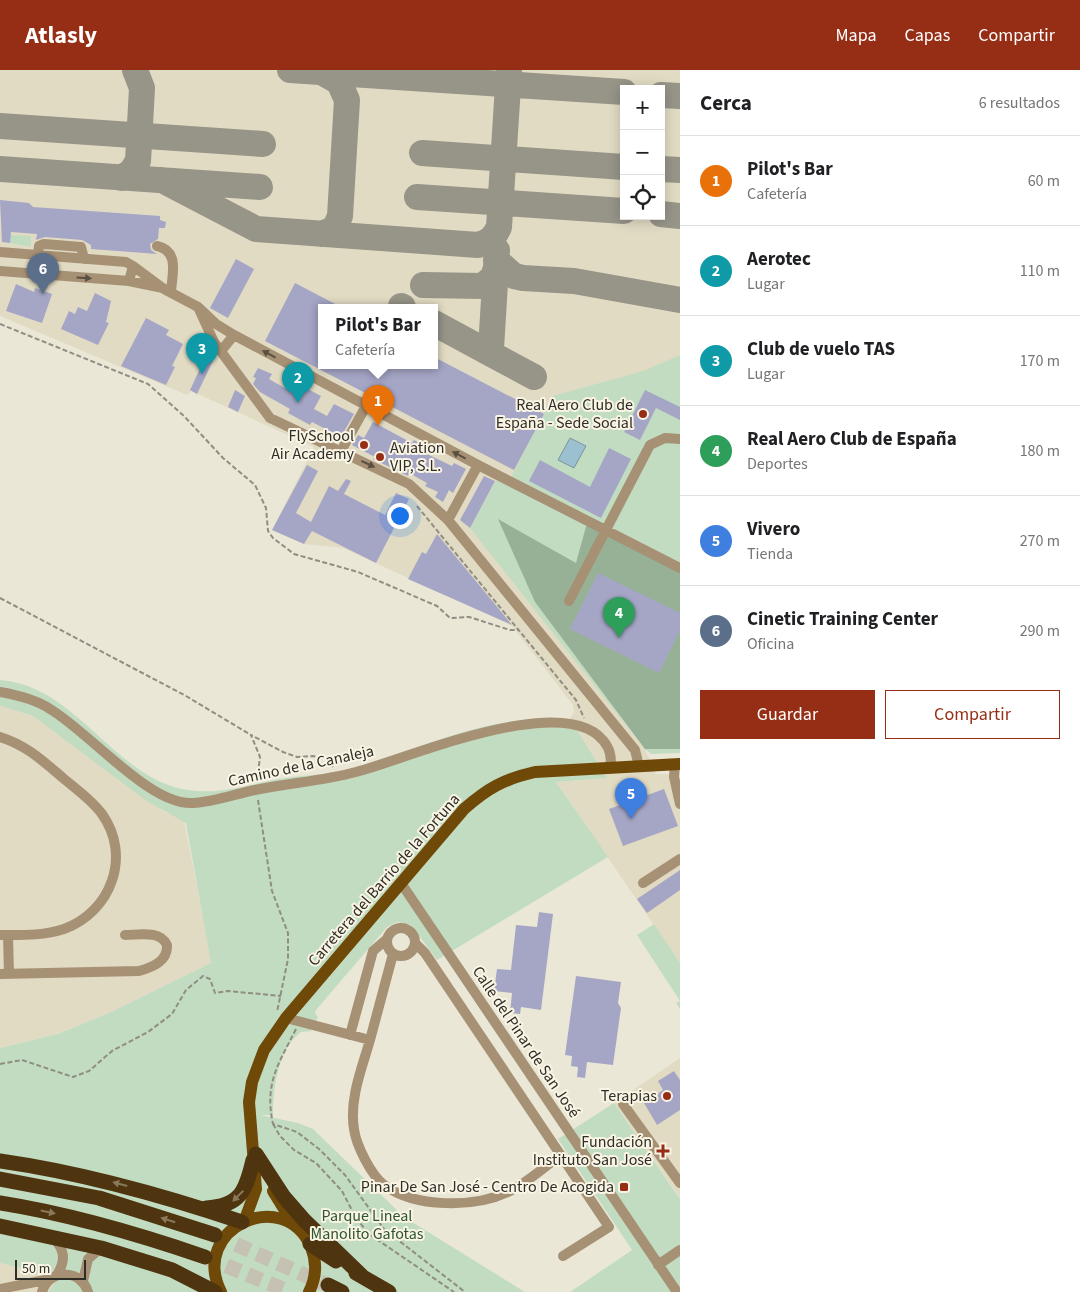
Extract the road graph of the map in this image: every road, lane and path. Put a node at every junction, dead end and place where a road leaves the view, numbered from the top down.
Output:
1 (157, 246) dead end
2 (0, 252) edge
3 (133, 266) junction
4 (0, 271) edge
5 (129, 281) junction
6 (168, 290) junction
7 (0, 324) edge
8 (212, 326) junction
9 (234, 335) junction
10 (221, 351) junction
11 (366, 406) junction
12 (680, 439) edge
13 (341, 451) junction
14 (478, 465) junction
15 (415, 503) dead end
16 (448, 520) junction
17 (605, 528) junction
18 (680, 568) edge
19 (0, 598) edge
20 (569, 601) dead end
21 (520, 630) junction
22 (0, 692) edge
23 (584, 727) junction
24 (251, 735) junction
25 (0, 737) edge
26 (678, 764) edge
27 (640, 766) junction
28 (611, 768) junction
29 (344, 775) junction
30 (255, 790) junction
31 (680, 804) edge
32 (680, 859) edge
33 (643, 883) dead end
34 (401, 884) junction
35 (4, 935) edge
36 (126, 935) dead end
37 (387, 939) junction
38 (416, 944) junction
39 (393, 954) junction
40 (4, 974) edge
41 (282, 996) junction
42 (282, 1017) junction
43 (299, 1022) junction
44 (350, 1035) junction
45 (370, 1040) junction
46 (0, 1064) edge
47 (622, 1104) dead end
48 (273, 1124) junction
49 (561, 1155) junction
50 (255, 1157) junction
51 (0, 1161) edge
52 (0, 1179) edge
53 (680, 1183) edge
54 (606, 1188) junction
55 (592, 1199) junction
56 (0, 1203) edge
57 (201, 1208) junction
58 (243, 1222) junction
59 (0, 1226) edge
60 (296, 1228) junction
61 (215, 1235) tunnel mouth
62 (52, 1236) junction
63 (310, 1244) junction
64 (101, 1248) junction
65 (680, 1250) edge
66 (564, 1256) dead end
67 (206, 1257) tunnel mouth
68 (658, 1264) junction
69 (53, 1277) junction
70 (363, 1277) junction
71 (83, 1282) junction
72 (328, 1285) tunnel mouth
73 (5, 1287) edge
74 (30, 1292) edge
75 (42, 1292) edge
76 (88, 1292) edge
77 (215, 1292) edge
78 (221, 1292) edge
79 (309, 1292) edge
80 (342, 1292) edge
81 (389, 1292) edge
82 (454, 1292) edge
83 (465, 1292) edge
84 (677, 1292) edge

1 - 6 street
2 - 3 street
3 - 5 street
3 - 6 street
4 -> 5 street
5 - 6 street
6 - 8 street
7 - 21 path
8 - 9 street
8 - 10 street
9 - 10 street
11 -> 9 street
10 - 13 street
11 - 13 street
14 -> 11 street
12 - 17 street
13 -> 16 street
14 - 16 street
14 - 17 street
15 - 21 path
16 - 27 street
17 - 18 street
17 - 20 street
19 - 24 path
21 - 23 path
22 - 30 street, Camino de la Canaleja
23 - 28 street
23 - 29 street, Camino de la Canaleja
24 - 29 path
24 - 30 path
25 - 35 street
26 - 27 main road, Carretera del Barrio de la Fortuna
26 - 31 street
27 - 28 main road, Carretera del Barrio de la Fortuna
28 - 34 main road, Carretera del Barrio de la Fortuna
29 - 30 street, Camino de la Canaleja
30 - 41 path
32 - 33 street
34 - 42 main road, Carretera del Barrio de la Fortuna
34 - 54 street, Calle del Pinar de San José
35 - 40 street
36 - 40 street
37 - 38 street
37 - 39 street
37 - 44 street
38 - 39 street
38 - 49 street
39 - 45 street
41 - 42 path
41 - 46 path
42 - 43 street
42 - 50 main road, Carretera del Barrio de la Fortuna
43 - 44 street
43 - 48 path
44 - 45 street
45 - 49 street
47 - 53 street
48 - 82 path
48 - 83 path
49 - 55 street
50 -> 57 highway
50 - 58 main road, Carretera del Barrio de la Fortuna
50 - 60 main road, Carretera del Barrio de la Fortuna
50 - 70 highway
57 -> 51 highway
61 -> 52 highway
54 - 55 street
54 - 68 street, Calle del Pinar de San José
55 - 66 street
56 -> 67 highway
57 - 58 highway
58 - 60 main road
58 - 78 main road
59 - 62 highway
60 - 63 main road, Carretera del Barrio de la Fortuna
62 - 64 highway
62 - 69 street
63 - 70 highway
63 - 79 main road
64 - 71 street
64 - 77 highway
65 - 68 street
68 - 84 street, Calle del Pinar de San José
69 - 71 street
69 - 73 street
69 - 75 street
70 - 81 highway
71 - 76 street
72 - 80 highway
73 - 74 street

